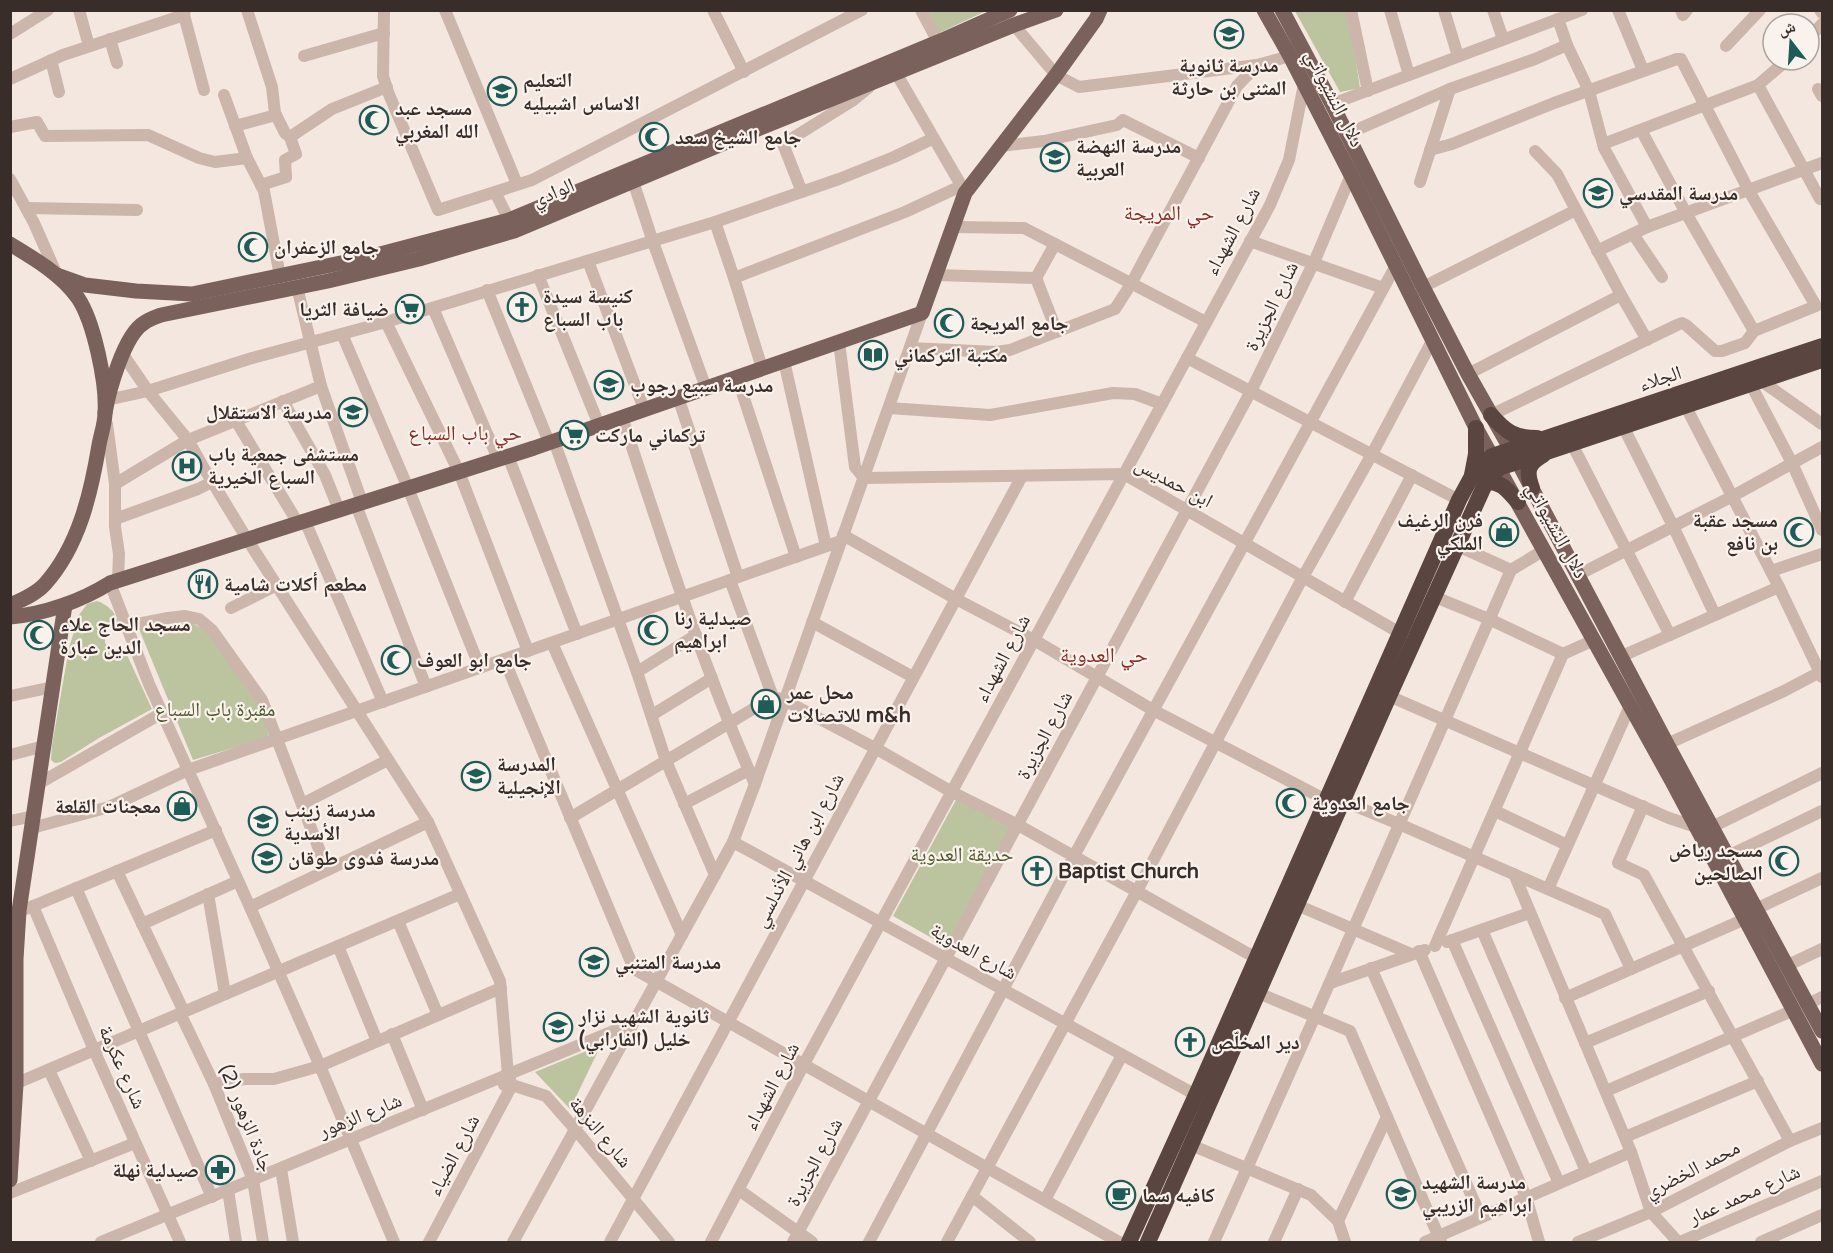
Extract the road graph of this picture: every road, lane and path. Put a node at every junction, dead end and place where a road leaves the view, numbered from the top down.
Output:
1 (48, 10) edge
2 (79, 10) edge
3 (247, 10) edge
4 (384, 10) edge
5 (445, 10) edge
6 (713, 10) edge
7 (862, 10) edge
8 (921, 10) edge
9 (1056, 10) edge
10 (1100, 10) edge
11 (1264, 10) edge
12 (1282, 10) edge
13 (1351, 10) edge
14 (1390, 10) edge
15 (1444, 10) edge
16 (1493, 10) edge
17 (1582, 10) edge
18 (1618, 10) edge
19 (1681, 10) edge
20 (1687, 10) edge
21 (1760, 10) edge
22 (184, 13) edge
23 (1008, 15) edge
24 (1558, 19) junction
25 (384, 33) junction
26 (10, 34) edge
27 (110, 39) junction
28 (1503, 39) junction
29 (938, 42) junction
30 (1567, 45) junction
31 (89, 46) junction
32 (1726, 46) dead end
33 (1290, 56) junction
34 (1458, 56) junction
35 (304, 57) dead end
36 (51, 60) junction
37 (117, 63) dead end
38 (1257, 65) junction
39 (1643, 70) junction
40 (744, 72) junction
41 (1773, 72) edge
42 (897, 73) junction
43 (1056, 75) junction
44 (1409, 75) junction
45 (10, 79) edge
46 (877, 81) junction
47 (1304, 84) junction
48 (1758, 85) junction
49 (387, 87) junction
50 (1450, 89) junction
51 (204, 90) dead end
52 (1368, 91) junction
53 (1588, 91) junction
54 (59, 92) dead end
55 (224, 95) dead end
56 (1332, 104) junction
57 (1704, 106) junction
58 (276, 115) junction
59 (235, 126) junction
60 (10, 127) edge
61 (1641, 130) junction
62 (1347, 134) junction
63 (291, 137) junction
64 (932, 139) junction
65 (1603, 144) junction
66 (1001, 146) junction
67 (1430, 150) junction
68 (1535, 151) dead end
69 (247, 158) junction
70 (1199, 158) junction
71 (1822, 163) edge
72 (1805, 171) junction
73 (1351, 175) junction
74 (10, 179) edge
75 (633, 181) junction
76 (1420, 182) dead end
77 (517, 184) junction
78 (261, 185) junction
79 (963, 190) junction
80 (1749, 191) junction
81 (495, 192) junction
82 (802, 192) junction
83 (1822, 199) edge
84 (26, 208) junction
85 (137, 210) dead end
86 (1576, 210) junction
87 (1686, 213) junction
88 (509, 219) junction
89 (715, 222) junction
90 (954, 226) junction
91 (1647, 227) junction
92 (1633, 234) junction
93 (1250, 241) junction
94 (653, 242) junction
95 (10, 244) edge
96 (1055, 244) junction
97 (1597, 251) junction
98 (588, 261) junction
99 (1313, 264) junction
100 (1395, 267) junction
101 (57, 275) junction
102 (538, 275) junction
103 (936, 275) junction
104 (280, 276) junction
105 (1662, 277) dead end
106 (734, 278) junction
107 (1036, 278) junction
108 (1131, 284) junction
109 (297, 287) junction
110 (1423, 287) junction
111 (1383, 288) junction
112 (488, 290) junction
113 (1621, 295) junction
114 (433, 308) junction
115 (922, 313) junction
116 (386, 322) junction
117 (1206, 322) junction
118 (1754, 331) junction
119 (1057, 332) junction
120 (342, 334) junction
121 (1647, 340) junction
122 (1432, 341) junction
123 (839, 342) junction
124 (310, 343) junction
125 (1822, 346) edge
126 (910, 348) junction
127 (122, 353) junction
128 (1187, 358) junction
129 (1822, 360) edge
130 (784, 361) junction
131 (762, 369) junction
132 (1468, 374) junction
133 (737, 377) junction
134 (1755, 381) junction
135 (321, 386) junction
136 (706, 388) junction
137 (148, 391) junction
138 (1251, 391) junction
139 (678, 398) junction
140 (284, 401) junction
141 (1162, 404) junction
142 (1685, 405) junction
143 (106, 407) junction
144 (889, 408) junction
145 (644, 410) junction
146 (1491, 415) junction
147 (622, 417) junction
148 (236, 421) junction
149 (1309, 422) junction
150 (1822, 424) edge
151 (599, 425) junction
152 (1623, 426) junction
153 (1476, 428) junction
154 (189, 440) junction
155 (552, 442) junction
156 (1572, 444) junction
157 (1548, 445) junction
158 (1822, 447) edge
159 (1372, 454) junction
160 (1514, 456) junction
161 (503, 458) junction
162 (1495, 462) junction
163 (1792, 463) junction
164 (459, 472) junction
165 (1124, 474) junction
166 (1412, 475) junction
167 (1022, 476) junction
168 (864, 478) junction
169 (1479, 479) junction
170 (212, 482) junction
171 (115, 484) junction
172 (408, 488) junction
173 (1532, 488) junction
174 (1731, 497) junction
175 (1459, 500) junction
176 (1518, 502) junction
177 (359, 503) junction
178 (339, 510) junction
179 (1186, 510) junction
180 (115, 519) junction
181 (302, 522) junction
182 (1673, 526) junction
183 (1822, 530) edge
184 (842, 538) junction
185 (247, 539) junction
186 (1244, 543) junction
187 (826, 546) junction
188 (1458, 546) junction
189 (1544, 550) junction
190 (1626, 550) junction
191 (1822, 554) edge
192 (796, 557) junction
193 (1511, 570) junction
194 (1771, 571) junction
195 (1578, 574) junction
196 (1303, 577) junction
197 (734, 579) junction
198 (114, 582) junction
199 (276, 585) junction
200 (1779, 587) junction
201 (682, 597) junction
202 (1435, 597) junction
203 (956, 599) junction
204 (1345, 602) junction
205 (65, 604) junction
206 (10, 605) edge
207 (231, 608) dead end
208 (1715, 615) junction
209 (10, 616) edge
210 (1489, 619) junction
211 (618, 620) junction
212 (813, 621) junction
213 (127, 626) junction
214 (1400, 633) junction
215 (577, 634) junction
216 (696, 635) junction
217 (1670, 635) junction
218 (1034, 640) junction
219 (1594, 640) junction
220 (552, 643) junction
221 (528, 651) junction
222 (1563, 654) junction
223 (1622, 656) junction
224 (504, 659) junction
225 (480, 668) junction
226 (637, 672) junction
227 (1821, 674) edge
228 (913, 677) junction
229 (1098, 677) junction
230 (712, 678) junction
231 (52, 687) junction
232 (426, 687) junction
233 (10, 696) edge
234 (1389, 696) junction
235 (778, 699) junction
236 (383, 702) junction
237 (1630, 706) junction
238 (1154, 710) junction
239 (357, 711) junction
240 (162, 713) junction
241 (652, 715) junction
242 (1444, 720) junction
243 (728, 723) junction
244 (277, 739) junction
245 (1216, 741) junction
246 (1667, 744) junction
247 (44, 746) junction
248 (875, 748) junction
249 (1520, 753) junction
250 (10, 754) edge
251 (388, 760) junction
252 (666, 761) junction
253 (188, 770) junction
254 (749, 770) junction
255 (1822, 773) edge
256 (38, 784) junction
257 (755, 784) junction
258 (1594, 785) junction
259 (617, 790) junction
260 (952, 792) junction
261 (1335, 801) junction
262 (302, 804) junction
263 (684, 804) junction
264 (1643, 806) junction
265 (1495, 811) junction
266 (1822, 811) edge
267 (570, 818) junction
268 (10, 821) edge
269 (33, 822) junction
270 (428, 822) junction
271 (1399, 824) junction
272 (1018, 825) junction
273 (1704, 827) junction
274 (216, 830) junction
275 (733, 842) junction
276 (1567, 845) junction
277 (1074, 856) junction
278 (1728, 856) junction
279 (1476, 857) junction
280 (327, 870) junction
281 (117, 871) junction
282 (1514, 874) junction
283 (715, 875) junction
284 (1822, 878) edge
285 (803, 880) junction
286 (238, 881) junction
287 (76, 888) junction
288 (17, 889) edge
289 (1548, 889) junction
290 (1137, 891) junction
291 (208, 894) junction
292 (460, 894) junction
293 (1297, 904) junction
294 (250, 907) junction
295 (26, 909) junction
296 (1529, 913) junction
297 (1751, 914) junction
298 (398, 921) junction
299 (881, 922) junction
300 (142, 924) junction
301 (1353, 928) junction
302 (1482, 930) junction
303 (681, 935) junction
304 (1452, 940) junction
305 (338, 946) junction
306 (1436, 946) junction
307 (1684, 947) junction
308 (1822, 949) edge
309 (1415, 953) junction
310 (947, 958) junction
311 (1256, 958) junction
312 (13, 960) edge
313 (1788, 965) junction
314 (1371, 968) junction
315 (1631, 969) junction
316 (278, 971) junction
317 (657, 981) junction
318 (1330, 983) junction
319 (501, 988) junction
320 (1003, 989) junction
321 (1708, 991) junction
322 (1258, 993) junction
323 (225, 994) junction
324 (1565, 998) junction
325 (1808, 1004) edge
326 (182, 1012) junction
327 (438, 1015) junction
328 (1315, 1016) junction
329 (728, 1022) junction
330 (633, 1023) junction
331 (1064, 1023) junction
332 (139, 1031) junction
333 (1822, 1031) edge
334 (392, 1034) junction
335 (1734, 1036) junction
336 (377, 1041) junction
337 (1585, 1043) junction
338 (94, 1050) junction
339 (1122, 1054) junction
340 (804, 1064) junction
341 (1822, 1064) edge
342 (320, 1066) junction
343 (49, 1070) junction
344 (510, 1080) junction
345 (1758, 1081) junction
346 (214, 1084) junction
347 (13, 1085) edge
348 (482, 1086) joint
349 (1606, 1091) junction
350 (1196, 1095) junction
351 (869, 1101) junction
352 (423, 1110) junction
353 (1387, 1117) junction
354 (1822, 1128) edge
355 (575, 1129) junction
356 (928, 1134) junction
357 (1625, 1137) junction
358 (351, 1140) junction
359 (1790, 1142) junction
360 (135, 1143) junction
361 (1191, 1145) junction
362 (1631, 1152) junction
363 (91, 1161) junction
364 (987, 1168) junction
365 (1247, 1168) junction
366 (281, 1169) junction
367 (1586, 1171) junction
368 (10, 1180) edge
369 (253, 1180) junction
370 (1822, 1181) edge
371 (1559, 1183) junction
372 (1298, 1189) junction
373 (228, 1190) junction
374 (739, 1190) junction
375 (10, 1193) edge
376 (972, 1196) junction
377 (212, 1197) junction
378 (1526, 1197) junction
379 (633, 1200) junction
380 (1045, 1200) junction
381 (1651, 1212) junction
382 (167, 1215) junction
383 (1822, 1215) edge
384 (1482, 1217) junction
385 (1338, 1221) junction
386 (796, 1237) edge
387 (1440, 1240) edge
388 (101, 1242) edge
389 (180, 1242) edge
390 (236, 1242) edge
391 (263, 1242) edge
392 (293, 1242) edge
393 (394, 1242) edge
394 (429, 1242) edge
395 (513, 1242) edge
396 (610, 1242) edge
397 (669, 1242) edge
398 (711, 1242) edge
399 (812, 1242) edge
400 (869, 1242) edge
401 (947, 1242) edge
402 (1030, 1242) edge
403 (1119, 1242) edge
404 (1129, 1242) edge
405 (1148, 1242) edge
406 (1214, 1242) edge
407 (1274, 1242) edge
408 (1345, 1242) edge
409 (1425, 1242) edge
410 (1539, 1242) edge
411 (1578, 1242) edge
412 (1679, 1242) edge
413 (1761, 1242) edge

1 - 26 street
2 - 31 street
3 - 58 street
4 - 25 street
5 - 77 street
6 - 40 street
7 - 40 street
8 - 29 street
9 - 23 main road, الوادي
10 - 43 main road
11 - 33 main road, دلال النشيواتي
12 - 56 main road, دلال النشيواتي
13 - 52 street
14 - 44 street
15 - 34 street
16 - 28 street
17 - 24 street
18 - 39 street
19 - 20 street
21 - 32 street
22 - 27 street
22 - 51 street
23 - 29 main road, الوادي
23 - 42 main road, الوادي
23 - 43 street
24 - 28 street
24 - 30 street
25 - 35 street
25 - 49 street
27 - 31 street
27 - 37 street
28 - 34 street
29 - 88 main road, الوادي
30 - 50 street
30 - 53 street
31 - 36 street
33 - 38 street
33 - 47 main road, دلال النشيواتي
34 - 44 street
36 - 45 street
36 - 54 street
38 - 43 street
38 - 70 street
39 - 53 street
39 - 57 street
40 - 77 street
41 - 48 street
42 - 46 main road, الوادي
42 - 64 street
43 - 66 main road
44 - 52 street
46 - 75 main road, الوادي
46 - 82 street
47 - 73 main road, دلال النشيواتي
47 - 93 street, شارع الشهداء
48 - 57 street
48 - 72 street
49 - 63 street
49 - 81 street
50 - 62 street
50 - 67 street
52 - 56 street
53 - 65 street
53 - 67 street
55 - 59 street
56 - 62 main road, دلال النشيواتي
57 - 61 street
57 - 80 street
58 - 59 street
58 - 63 street
59 - 69 street
60 - 69 street
61 - 65 street
61 - 87 street
62 - 110 main road, دلال النشيواتي
63 - 78 street
64 - 79 street
64 - 82 street
65 - 91 street
66 - 70 street
66 - 79 main road
67 - 76 street
68 - 86 street
69 - 78 street
70 - 108 street
71 - 72 street
72 - 80 street
72 - 83 street
73 - 99 street, شارع الجزيرة
73 - 100 main road, دلال النشيواتي
74 - 84 street
75 - 94 street
75 - 109 main road, الوادي
77 - 81 street
78 - 104 street
79 - 90 main road
79 - 106 street
80 - 87 street
80 - 118 street
81 - 88 street
82 - 89 street
84 - 85 street
84 - 101 street
86 - 97 street
86 - 110 street
87 - 91 street
87 - 118 street
88 - 104 main road, الوادي
89 - 94 street
89 - 106 street
90 - 96 street
90 - 103 main road
91 - 92 street
92 - 97 street
92 - 105 street
93 - 99 street
93 - 117 street, شارع الشهداء
94 - 98 street
94 - 136 street
95 - 101 main road
96 - 107 street
96 - 108 street
97 - 113 street
98 - 102 street
98 - 145 street
99 - 111 street
99 - 138 street, شارع الجزيرة
100 - 111 street
100 - 122 main road, دلال النشيواتي
101 - 104 main road, الوادي
101 - 143 main road
102 - 112 street
102 - 151 street
103 - 107 street
103 - 115 main road
106 - 131 street
107 - 119 street
108 - 117 street
108 - 119 street
109 - 124 street
109 - 127 main road, الوادي
110 - 132 main road, دلال النشيواتي
111 - 149 street
112 - 114 street
112 - 155 street
113 - 121 street
113 - 132 street
114 - 116 street
114 - 161 street
115 - 123 main road
115 - 126 street
116 - 120 street
116 - 164 street
117 - 128 street, شارع الشهداء
118 - 121 street
119 - 126 street
120 - 124 street
120 - 172 street
121 - 146 street
122 - 153 main road, دلال النشيواتي
122 - 159 street
123 - 130 main road
123 - 168 street
124 - 135 street
124 - 137 street
125 - 157 highway, الجلاء
126 - 144 street
127 - 137 street
127 - 143 main road, الوادي
128 - 138 street
128 - 141 street, شارع الشهداء
129 - 134 highway, الجلاء
130 - 131 main road
130 - 187 street
131 - 133 main road
132 - 146 main road, دلال النشيواتي
133 - 136 main road
133 - 192 street
134 - 142 highway, الجلاء
134 - 150 street
134 - 163 street
135 - 140 street
135 - 177 street
136 - 139 main road
137 - 143 street
137 - 154 street
138 - 149 street
138 - 179 street, شارع الجزيرة
139 - 145 main road
139 - 197 street
140 - 148 street
140 - 178 street
141 - 144 street
141 - 165 street, شارع الشهداء
142 - 152 highway, الجلاء
142 - 174 street
143 - 171 street
143 - 206 main road
144 - 168 street
145 - 147 main road
146 - 157 highway
146 - 160 main road, دلال النشيواتي
147 - 151 main road
147 - 201 street
148 - 154 street
148 - 181 street
149 - 159 street
149 - 186 street
151 - 155 main road
152 - 156 highway, الجلاء
152 - 182 street
153 - 162 main road, دلال النشيواتي
153 - 169 highway
154 - 170 street
154 - 171 street
155 - 161 main road
155 - 211 street
156 - 157 highway, الجلاء
156 - 190 street
157 - 160 highway, الجلاء
157 - 173 highway
158 - 163 street
159 - 166 street
159 - 196 street
160 - 162 highway, الجلاء
160 - 173 main road, دلال النشيواتي
161 - 164 main road
161 - 215 street
162 - 169 highway
162 - 176 main road, دلال النشيواتي
163 - 174 street
163 - 183 street
164 - 172 main road
164 - 221 street
165 - 167 street, ابن حمديس
165 - 179 street, ابن حمديس
165 - 218 street, شارع الشهداء
166 - 175 street
166 - 204 street
167 - 168 street, ابن حمديس
167 - 203 street, شارع ابن هاني الأندلسي
168 - 184 street
169 - 175 highway
169 - 176 highway
169 - 188 highway
170 - 180 street
170 - 185 street
171 - 180 street
172 - 177 main road
172 - 225 street
173 - 195 main road, دلال النشيواتي
174 - 182 street
174 - 194 street
175 - 214 highway
176 - 189 main road, دلال النشيواتي
177 - 178 main road
177 - 232 street
178 - 181 main road
179 - 186 street, ابن حمديس
179 - 229 street, شارع الجزيرة
180 - 198 street
181 - 185 main road
181 - 236 street
182 - 190 street
182 - 208 street
184 - 187 street
184 - 203 street
184 - 212 street
185 - 198 main road
185 - 199 street
186 - 196 street, ابن حمديس
186 - 238 street
187 - 192 street
188 - 193 street
188 - 202 highway
189 - 193 street
189 - 219 main road, دلال النشيواتي
190 - 195 street
190 - 217 street
191 - 194 street
192 - 197 street
193 - 210 street
194 - 200 street
195 - 223 main road, دلال النشيواتي
196 - 204 street, ابن حمديس
196 - 245 street
197 - 201 street
197 - 235 street
198 - 205 main road
198 - 213 street
199 - 207 street
199 - 239 street
200 - 208 street
200 - 227 street
201 - 211 street
201 - 216 street
202 - 210 street
202 - 234 highway
203 - 218 street
203 - 228 street, شارع ابن هاني الأندلسي
204 - 214 street, ابن حمديس
205 - 209 main road
205 - 231 main road
208 - 217 street
210 - 222 street
210 - 242 street
211 - 215 street
211 - 226 street
212 - 228 street
212 - 235 street
213 - 240 street
213 - 244 street
214 - 261 highway
215 - 220 street
216 - 226 street
216 - 230 street
217 - 223 street
218 - 229 street
218 - 260 street, شارع الشهداء
219 - 222 street
219 - 237 main road, دلال النشيواتي
220 - 221 street
220 - 259 street
221 - 224 street
222 - 249 street
223 - 246 main road, دلال النشيواتي
224 - 225 street
224 - 267 street
225 - 232 street
226 - 241 street
227 - 246 street
228 - 248 street, شارع ابن هاني الأندلسي
229 - 238 street
229 - 272 street, شارع الجزيرة
230 - 241 street
230 - 243 street
231 - 233 street
231 - 247 main road
232 - 236 street
234 - 242 street
234 - 261 highway
235 - 243 street
235 - 248 street
235 - 257 street
236 - 239 street
237 - 258 street
237 - 273 main road, دلال النشيواتي
238 - 245 street
238 - 277 street
239 - 244 street
239 - 251 street
240 - 253 street
240 - 256 street
241 - 252 street
242 - 249 street
242 - 271 street
243 - 252 street
243 - 254 street
244 - 253 street
244 - 262 street
245 - 261 street
245 - 290 street
246 - 273 main road, دلال النشيواتي
247 - 250 street
247 - 256 main road
248 - 260 street
248 - 285 street, شارع ابن هاني الأندلسي
249 - 258 street
249 - 265 street
251 - 262 street
251 - 270 street
252 - 259 street
252 - 263 street
253 - 269 street
253 - 274 street
254 - 257 street
254 - 263 street
255 - 273 street
256 - 269 main road
257 - 275 street
258 - 264 street
258 - 276 street
259 - 267 street
259 - 303 street
260 - 272 street
260 - 299 street, شارع الشهداء
261 - 271 street
261 - 293 highway
261 - 311 highway
262 - 280 street
263 - 283 street
264 - 273 street
264 - 307 street
265 - 276 street
265 - 279 street
266 - 278 street
267 - 317 street
268 - 269 street
269 - 288 main road
270 - 280 street
270 - 292 street
271 - 279 street
271 - 301 street
272 - 277 street
272 - 310 street, شارع الجزيرة
273 - 278 main road, دلال النشيواتي
273 - 297 main road, دلال النشيواتي
274 - 281 street
274 - 286 street
275 - 283 street
275 - 285 street, شارع العدوية
276 - 289 street
277 - 290 street
277 - 320 street
278 - 297 main road, دلال النشيواتي
279 - 282 street
279 - 306 street
280 - 294 street
281 - 287 street
281 - 300 street, جادة الزهور (2)
282 - 289 street
282 - 296 street
283 - 303 street
284 - 297 street
285 - 299 street, شارع العدوية
285 - 329 street, شارع ابن هاني الأندلسي
286 - 291 street
286 - 294 street
287 - 295 street
287 - 332 street
288 - 295 main road
289 - 315 street
290 - 311 street
290 - 331 street
291 - 300 street
291 - 323 street
292 - 298 street
292 - 319 street
293 - 301 street
293 - 322 highway
294 - 316 street
295 - 312 main road
295 - 338 street, شارع عكرمة
296 - 302 street
296 - 324 street
297 - 307 street
297 - 313 main road, دلال النشيواتي
297 - 325 main road, دلال النشيواتي
298 - 305 street
298 - 327 street
299 - 310 street, شارع العدوية
299 - 340 street, شارع الشهداء
300 - 326 street, جادة الزهور (2)
301 - 309 street
301 - 318 street
302 - 304 street
302 - 367 street
303 - 317 street
304 - 306 street
304 - 371 street
305 - 316 street
305 - 336 street
306 - 309 street
307 - 315 street
307 - 321 street
308 - 313 street
309 - 314 street
309 - 378 street
310 - 320 street, شارع العدوية
310 - 351 street, شارع الجزيرة
311 - 350 highway
312 - 347 main road
313 - 325 main road, دلال النشيواتي
314 - 318 street
314 - 384 street
315 - 324 street
316 - 323 street
316 - 342 street
317 - 329 street
317 - 330 street
318 - 328 street
319 - 327 street
319 - 344 street
320 - 331 street, شارع العدوية
320 - 356 street
321 - 335 street
321 - 337 street
322 - 328 street
322 - 361 highway
323 - 326 street
324 - 337 street
325 - 333 main road, دلال النشيواتي
325 - 335 street
325 - 341 main road, دلال النشيواتي
326 - 332 street
326 - 346 street, جادة الزهور (2)
327 - 334 street
328 - 353 street
328 - 365 street
329 - 340 street
329 - 379 street, شارع ابن هاني الأندلسي
330 - 344 street
330 - 355 street
331 - 339 street, شارع العدوية
331 - 364 street
332 - 338 street
332 - 377 street
334 - 336 street
334 - 352 street
335 - 345 street
335 - 349 street
336 - 342 street
337 - 349 street
338 - 343 street
338 - 360 street, شارع عكرمة
339 - 350 street, شارع العدوية
339 - 380 street
340 - 351 street
340 - 374 street, شارع الشهداء
342 - 346 street
342 - 358 street
343 - 347 street
343 - 363 street
344 - 348 street, شارع النزهة
344 - 355 street, شارع النزهة
344 - 394 street, شارع الضياء
345 - 357 street
345 - 359 street
346 - 369 street, جادة الزهور (2)
347 - 368 main road
348 - 352 street, شارع الزهور
349 - 357 street
350 - 404 highway
351 - 356 street
351 - 386 street, شارع الجزيرة
352 - 358 street, شارع الزهور
353 - 385 street
353 - 387 street
354 - 359 street, محمد الخضري
355 - 379 street, شارع النزهة
355 - 395 street
356 - 364 street
356 - 400 street
357 - 362 street
358 - 366 street, شارع الزهور
358 - 393 street
359 - 381 street, محمد الخضري
360 - 363 street
360 - 382 street, شارع عكرمة
361 - 365 street
361 - 405 highway
362 - 367 street
362 - 381 street
363 - 375 street
364 - 376 street
364 - 380 street
365 - 372 street
365 - 406 street
366 - 369 street, شارع الزهور
366 - 392 street
367 - 371 street
369 - 373 street, شارع الزهور
369 - 391 street, جادة الزهور (2)
370 - 412 street, شارع محمد عمار
371 - 378 street
372 - 385 street
372 - 407 street
373 - 377 street, شارع الزهور
373 - 390 street
374 - 386 street
374 - 398 street, شارع الشهداء
376 - 401 street
376 - 402 street
377 - 382 street, شارع الزهور
378 - 384 street
378 - 410 street
379 - 396 street, شارع ابن هاني الأندلسي
379 - 397 street, شارع النزهة
380 - 403 street
381 - 411 street, محمد الخضري
381 - 412 street
382 - 388 street, شارع الزهور
382 - 389 street, شارع عكرمة
383 - 413 street
384 - 387 street
385 - 408 street
386 - 399 street
387 - 409 street

